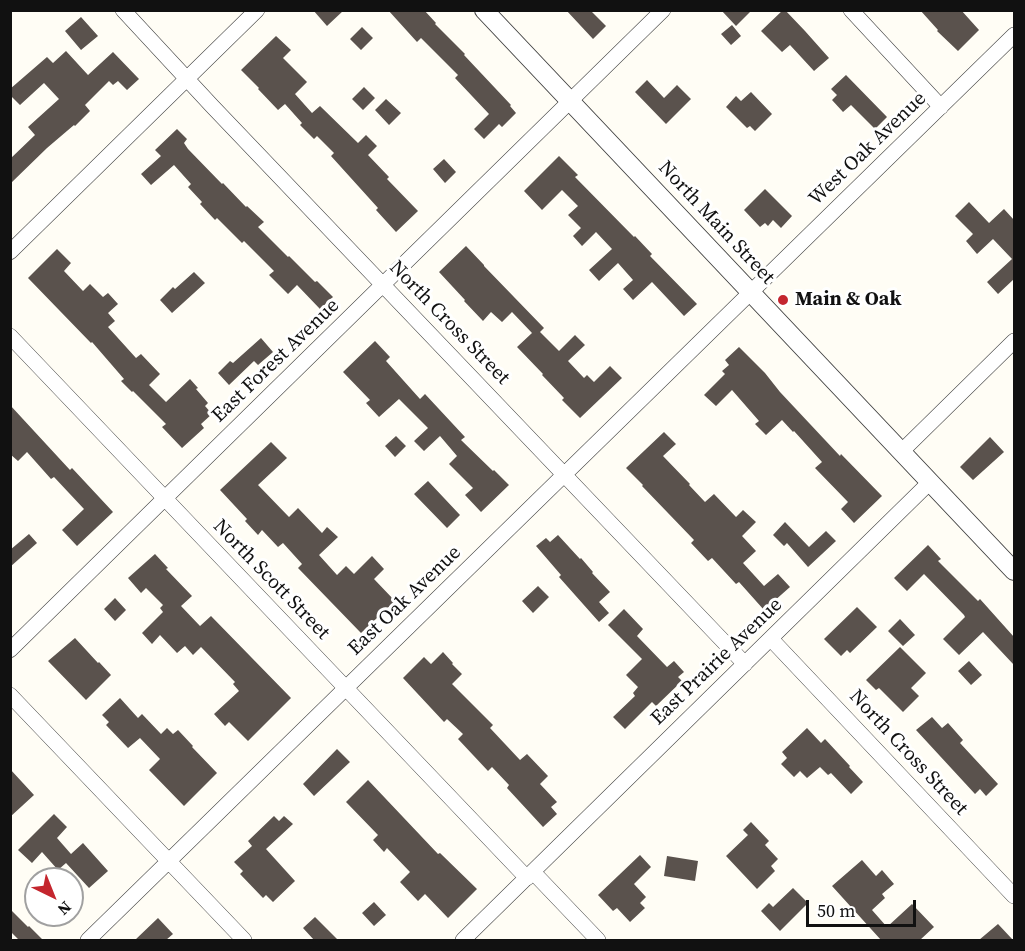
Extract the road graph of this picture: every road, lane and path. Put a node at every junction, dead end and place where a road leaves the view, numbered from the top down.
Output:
1 (123, 10) edge
2 (256, 10) edge
3 (484, 10) edge
4 (663, 10) edge
5 (851, 10) edge
6 (1014, 35) edge
7 (187, 79) junction
8 (570, 101) junction
9 (941, 106) junction
10 (10, 252) edge
11 (383, 285) junction
12 (751, 292) junction
13 (10, 336) edge
14 (1014, 341) edge
15 (902, 452) junction
16 (564, 475) junction
17 (930, 482) junction
18 (165, 498) junction
19 (1014, 571) edge
20 (771, 639) junction
21 (10, 650) edge
22 (745, 664) junction
23 (346, 688) junction
24 (10, 695) edge
25 (169, 862) junction
26 (530, 875) junction
27 (1014, 896) edge
28 (88, 940) edge
29 (244, 940) edge
30 (463, 940) edge
31 (598, 940) edge

1 - 7 street, North Cross Street
2 - 7 street
3 - 8 street, North Main Street
4 - 8 street, East Forest Avenue
5 - 9 street
6 - 9 street, West Oak Avenue
7 - 10 street
7 - 11 street, North Cross Street
8 - 11 street, East Forest Avenue
8 - 12 street, North Main Street
9 - 12 street, West Oak Avenue
11 - 16 street, North Cross Street
11 - 18 street, East Forest Avenue
12 - 15 street, North Main Street
12 - 16 street, East Oak Avenue
13 - 18 street, North Scott Street
14 - 15 street
15 - 17 street, North Main Street
16 - 22 street, North Cross Street
16 - 23 street, East Oak Avenue
17 - 19 street, North Main Street
17 - 20 street, East Prairie Avenue
18 - 21 street, East Forest Avenue
18 - 23 street, North Scott Street
20 - 22 street, East Prairie Avenue
20 - 27 street, North Cross Street
22 - 26 street, East Prairie Avenue
23 - 25 street, East Oak Avenue
23 - 26 street, North Scott Street
24 - 25 street
25 - 28 street, East Oak Avenue
25 - 29 street
26 - 30 street, East Prairie Avenue
26 - 31 street, North Scott Street

